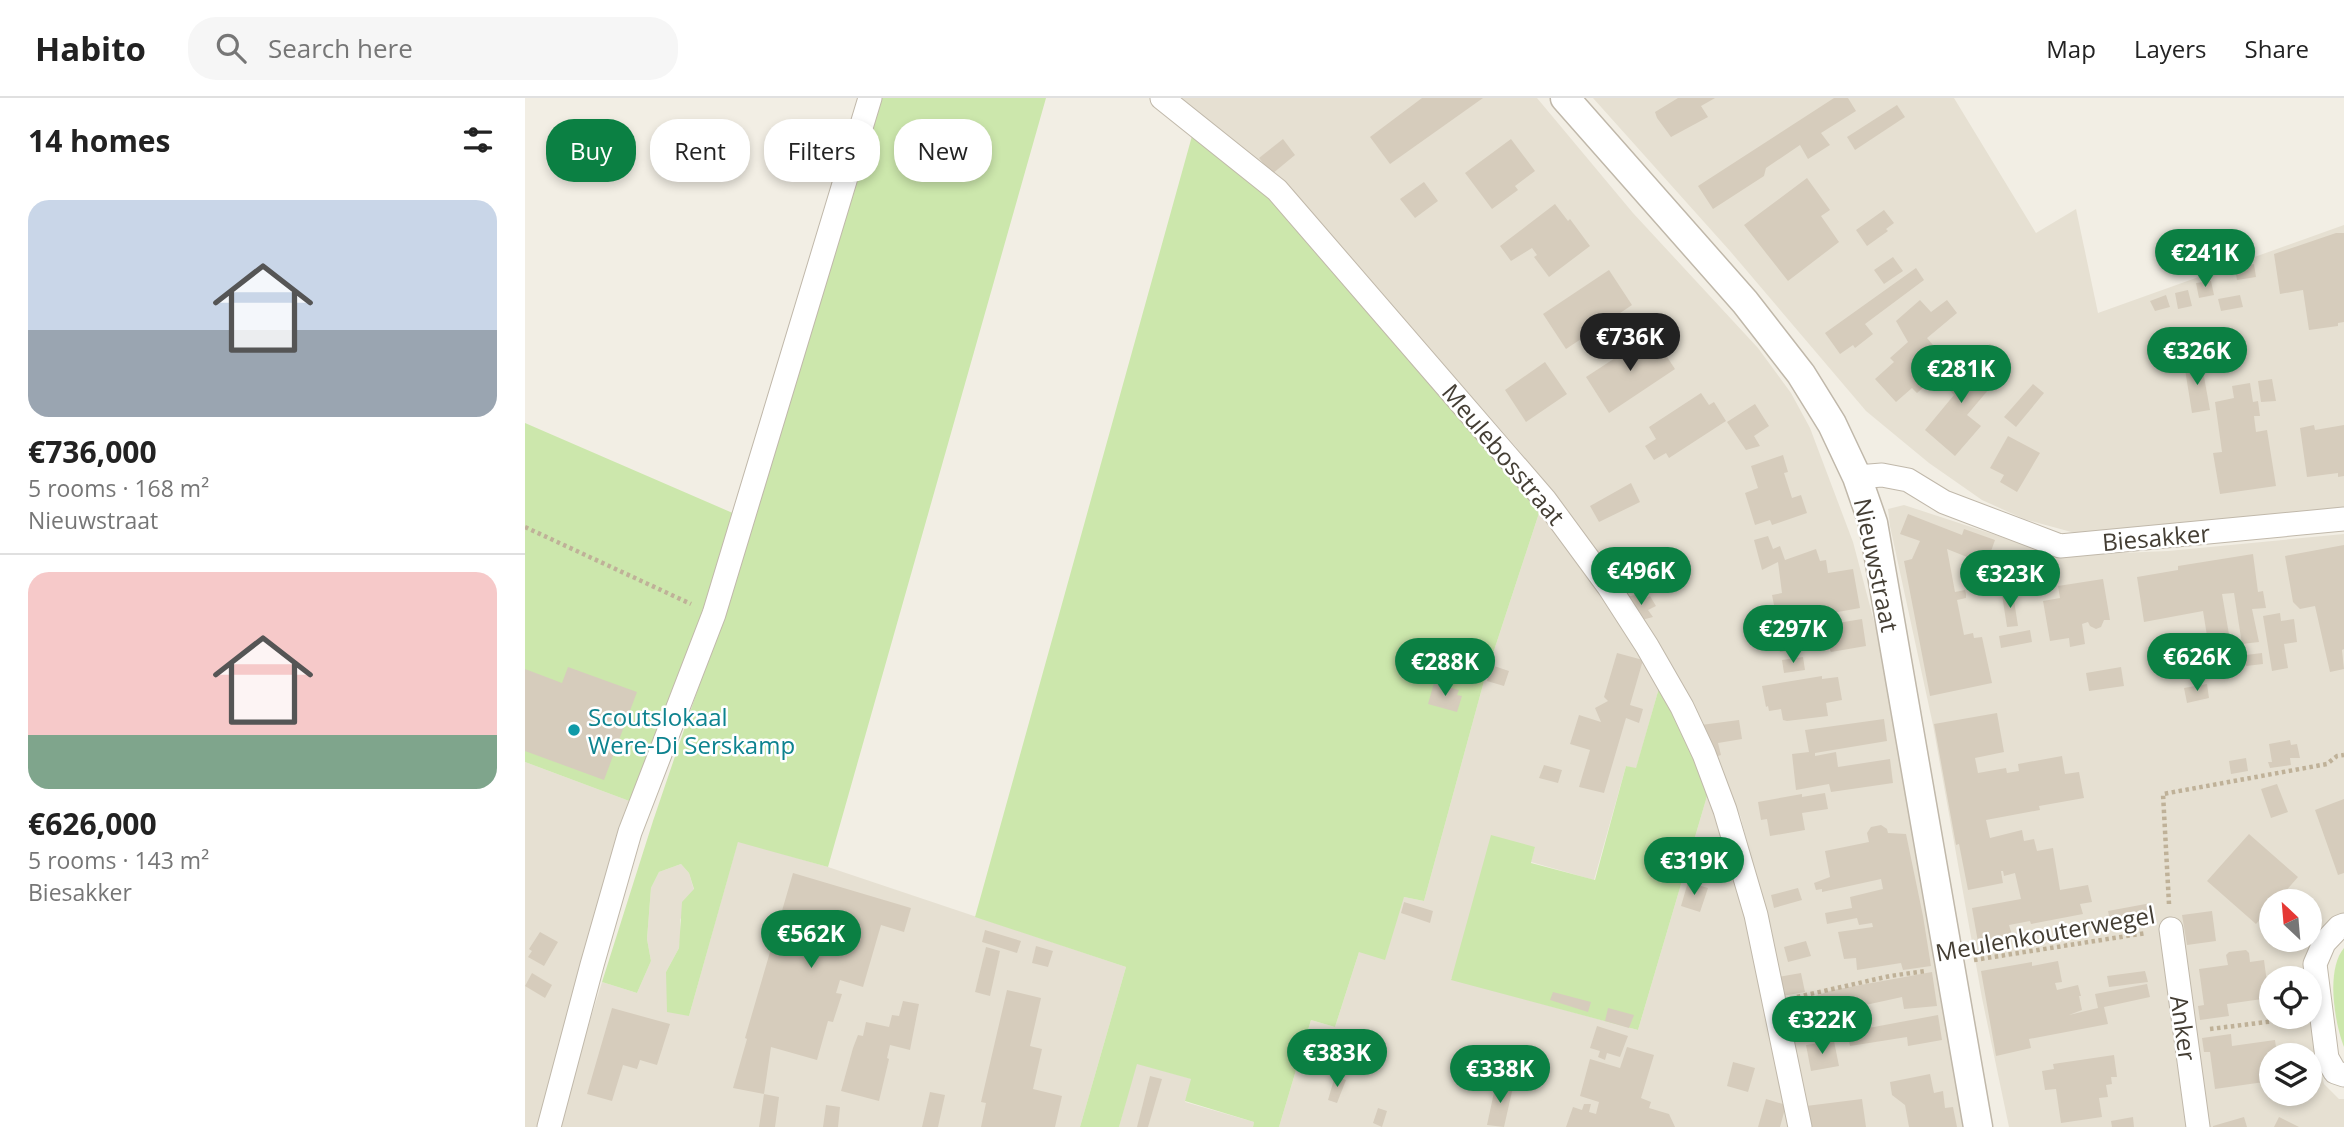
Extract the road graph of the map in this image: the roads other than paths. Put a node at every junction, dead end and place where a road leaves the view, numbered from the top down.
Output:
1 (870, 98) edge
2 (1163, 98) edge
3 (1565, 98) edge
4 (1857, 477) junction
5 (2344, 519) edge
6 (2344, 925) edge
7 (2171, 929) road end
8 (2344, 1075) edge
9 (549, 1127) edge
10 (1800, 1127) edge
11 (1978, 1127) edge
12 (2198, 1127) edge

1 - 9 street
2 - 10 street, Meulebosstraat
3 - 4 street, Nieuwstraat
4 - 5 street, Biesakker
4 - 11 street, Nieuwstraat
6 - 8 street
7 - 12 street, Anker

